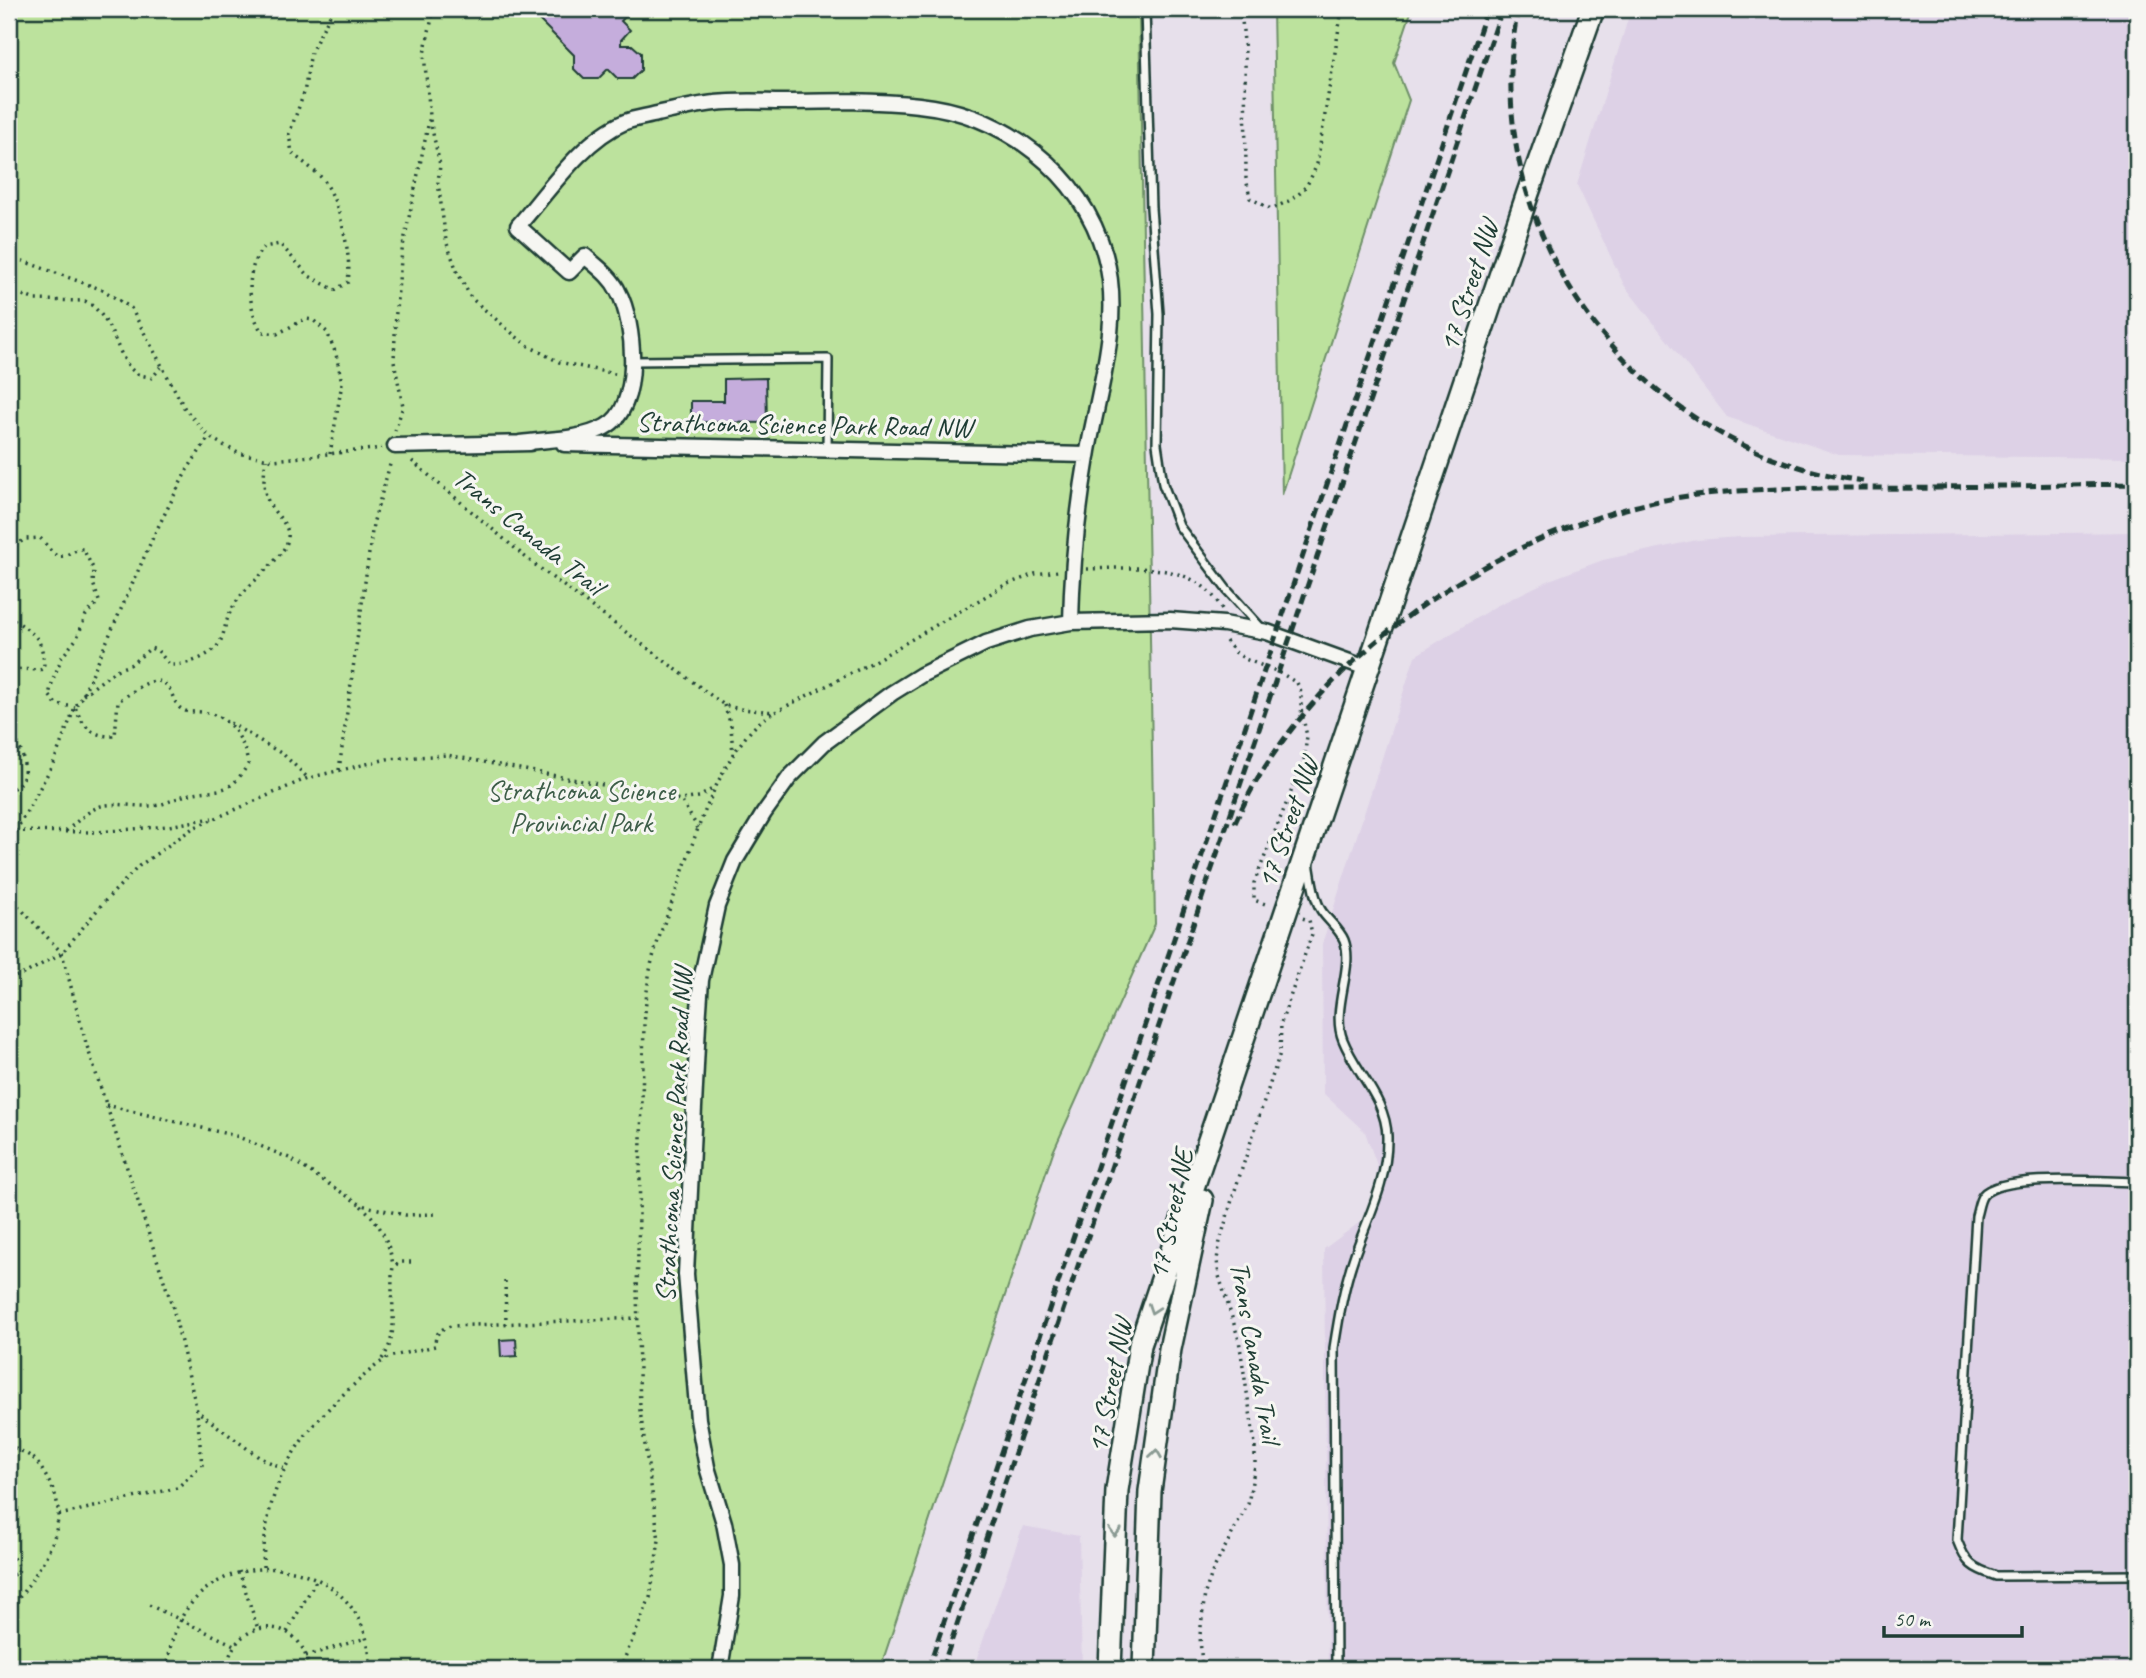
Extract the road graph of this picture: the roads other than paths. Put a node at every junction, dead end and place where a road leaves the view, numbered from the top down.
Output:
1 (1145, 9) edge
2 (1593, 9) edge
3 (632, 361) junction
4 (520, 443) junction
5 (395, 446) road end
6 (827, 450) junction
7 (1087, 455) junction
8 (1071, 622) junction
9 (1265, 632) junction
10 (1369, 668) junction
11 (1306, 852) junction
12 (1223, 1105) junction
13 (2137, 1182) edge
14 (2137, 1575) edge
15 (720, 1669) edge
16 (1110, 1669) edge
17 (1144, 1669) edge
18 (1336, 1669) edge

1 - 9 lane
2 - 10 main road, 17 Street NW
3 - 4 street, Strathcona Science Park Road NW
3 - 6 lane
3 - 7 street, Strathcona Science Park Road NW
4 - 5 street, Strathcona Science Park Road NW
4 - 6 street, Strathcona Science Park Road NW
6 - 7 street, Strathcona Science Park Road NW
7 - 8 street, Strathcona Science Park Road NW
8 - 9 street, Strathcona Science Park Road NW
8 - 15 street, Strathcona Science Park Road NW
9 - 10 street, Strathcona Science Park Road NW
10 - 11 main road, 17 Street NW
11 - 12 main road, 17 Street NW
11 - 18 lane
12 -> 16 main road, 17 Street NW
17 -> 12 main road, 17 Street NE
13 - 14 lane

